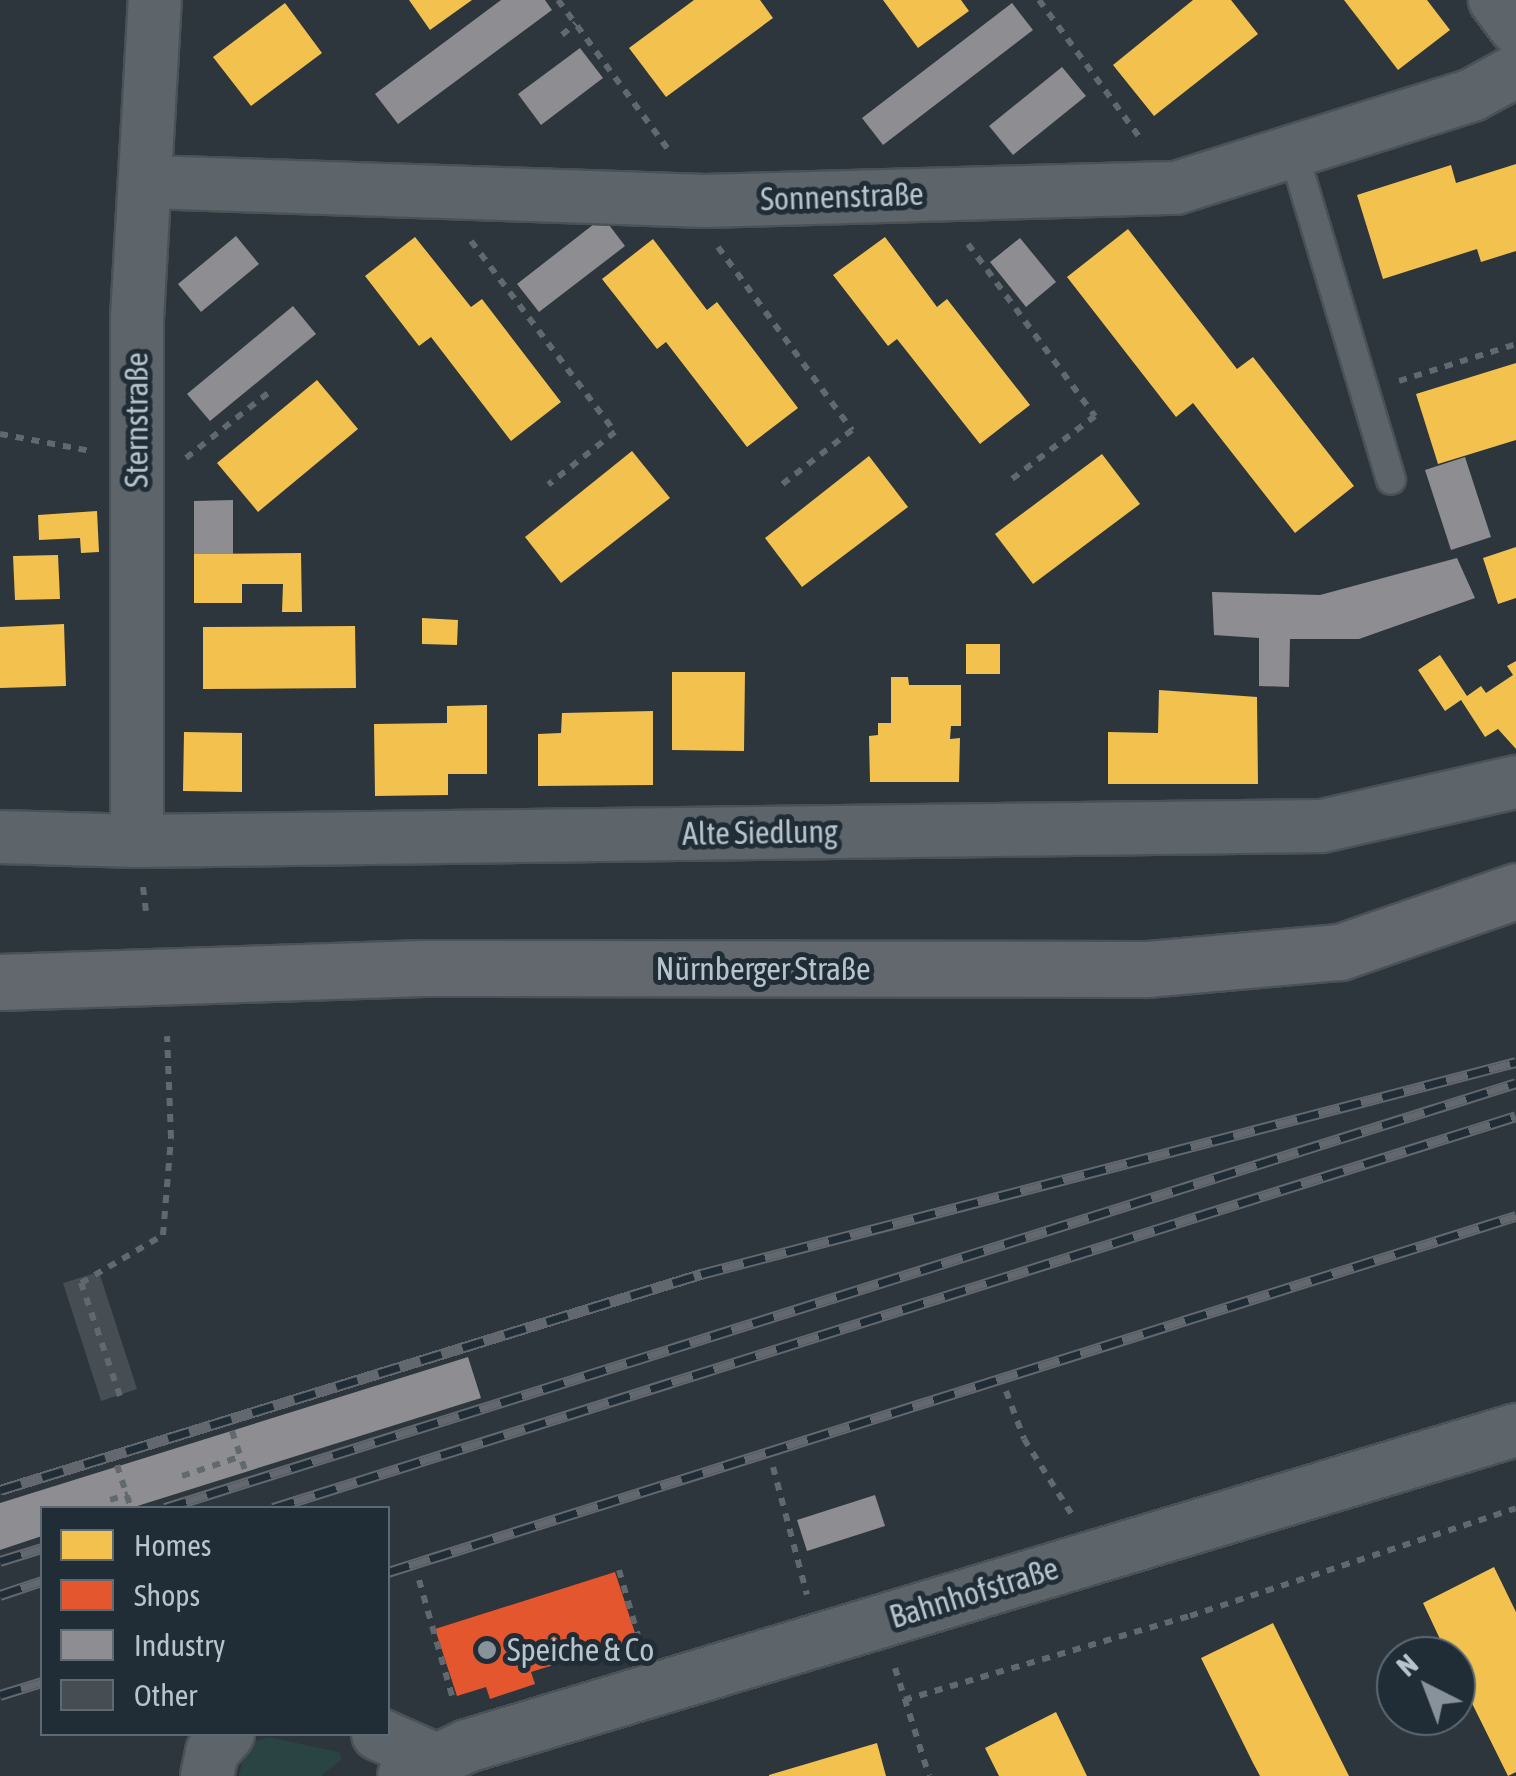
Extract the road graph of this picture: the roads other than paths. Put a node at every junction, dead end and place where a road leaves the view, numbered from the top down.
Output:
1 (156, 0) edge
2 (1494, 0) edge
3 (1516, 28) edge
4 (1516, 71) edge
5 (1292, 152) junction
6 (149, 182) junction
7 (1391, 480) dead end
8 (1516, 782) edge
9 (0, 837) edge
10 (137, 841) junction
11 (1516, 891) edge
12 (0, 982) edge
13 (1516, 1430) edge
14 (226, 1736) edge
15 (382, 1736) edge
16 (435, 1760) edge
17 (207, 1776) edge

1 - 6 street, Sternstraße
2 - 3 street
4 - 5 street, Sonnenstraße
5 - 6 street, Sonnenstraße
5 - 7 lane
6 - 10 street, Sternstraße
8 - 10 street, Alte Siedlung
9 - 10 street, Alte Siedlung
11 - 12 main road, Nürnberger Straße
13 - 16 street, Bahnhofstraße
14 - 17 street
15 - 16 street

